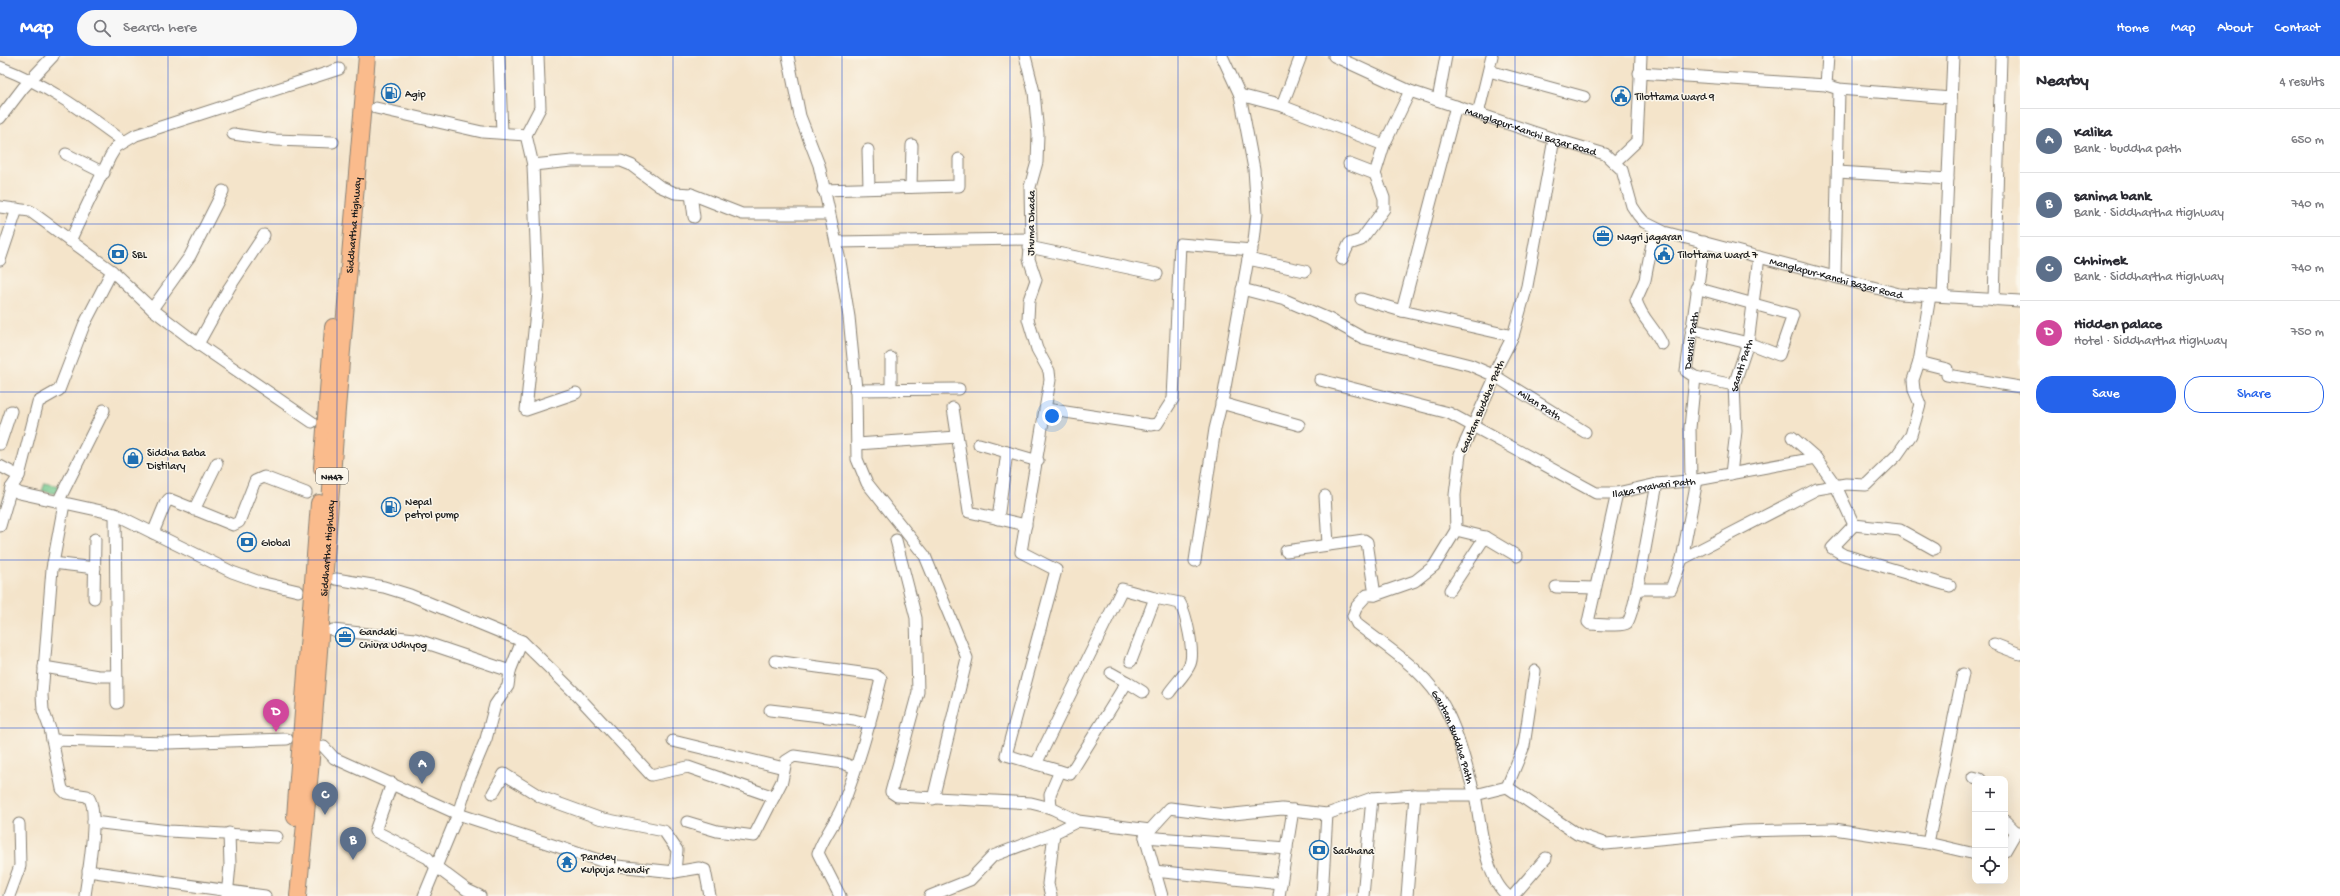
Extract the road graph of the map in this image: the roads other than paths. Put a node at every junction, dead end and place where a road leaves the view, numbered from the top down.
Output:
1 (53, 56) edge
2 (356, 56) edge
3 (367, 56) edge
4 (499, 56) edge
5 (538, 56) edge
6 (788, 56) edge
7 (1025, 56) edge
8 (1222, 56) edge
9 (1301, 56) edge
10 (1334, 56) edge
11 (1446, 56) edge
12 (1492, 56) edge
13 (1640, 56) edge
14 (1828, 56) edge
15 (1953, 56) edge
16 (2001, 56) edge
17 (0, 67) edge
18 (339, 69) dead end
19 (1489, 71) junction
20 (1639, 72) junction
21 (32, 80) junction
22 (1826, 85) junction
23 (1839, 89) junction
24 (1410, 91) junction
25 (1240, 95) junction
26 (1584, 97) dead end
27 (1951, 98) junction
28 (1438, 100) junction
29 (1282, 106) junction
30 (1456, 106) junction
31 (376, 108) dead end
32 (1478, 114) junction
33 (0, 118) edge
34 (502, 133) junction
35 (233, 134) dead end
36 (526, 135) junction
37 (1554, 139) junction
38 (124, 141) junction
39 (333, 142) dead end
40 (912, 145) dead end
41 (1384, 145) junction
42 (868, 150) dead end
43 (66, 154) dead end
44 (959, 159) dead end
45 (1616, 162) junction
46 (1349, 164) dead end
47 (533, 165) junction
48 (1838, 172) junction
49 (104, 173) junction
50 (1375, 174) junction
51 (1948, 179) junction
52 (911, 187) junction
53 (870, 188) junction
54 (823, 190) junction
55 (223, 191) dead end
56 (691, 194) junction
57 (0, 207) edge
58 (17, 209) junction
59 (829, 214) junction
60 (694, 218) dead end
61 (1655, 228) junction
62 (264, 235) dead end
63 (70, 241) junction
64 (837, 242) junction
65 (1704, 242) junction
66 (1030, 243) junction
67 (1250, 254) junction
68 (1759, 257) junction
69 (1342, 259) dead end
70 (0, 260) edge
71 (112, 271) junction
72 (1305, 271) dead end
73 (1157, 274) dead end
74 (1834, 277) junction
75 (1696, 288) junction
76 (1242, 289) junction
77 (1930, 296) junction
78 (1943, 296) junction
79 (1361, 299) dead end
80 (1994, 300) junction
81 (2020, 301) edge
82 (1753, 304) junction
83 (152, 309) junction
84 (1402, 311) junction
85 (1691, 329) junction
86 (1513, 336) junction
87 (1748, 343) junction
88 (198, 344) junction
89 (1662, 344) dead end
90 (891, 358) dead end
91 (1919, 362) junction
92 (1495, 376) junction
93 (1695, 377) junction
94 (1320, 380) dead end
95 (1734, 385) junction
96 (2020, 387) edge
97 (959, 389) dead end
98 (855, 390) junction
99 (891, 390) junction
100 (576, 393) dead end
101 (1221, 403) junction
102 (953, 408) dead end
103 (1046, 409) junction
104 (104, 410) dead end
105 (11, 411) dead end
106 (312, 422) dead end
107 (1299, 425) dead end
108 (1473, 426) junction
109 (1585, 432) dead end
110 (957, 437) junction
111 (1792, 438) dead end
112 (0, 444) edge
113 (857, 444) junction
114 (979, 444) dead end
115 (1007, 452) junction
116 (1816, 458) junction
117 (1038, 461) junction
118 (217, 463) dead end
119 (0, 466) edge
120 (1731, 474) junction
121 (18, 476) junction
122 (1694, 481) junction
123 (1657, 484) junction
124 (1836, 486) junction
125 (11, 488) junction
126 (306, 493) dead end
127 (1617, 493) junction
128 (1325, 496) dead end
129 (61, 503) junction
130 (194, 510) junction
131 (115, 514) junction
132 (998, 519) junction
133 (1026, 525) junction
134 (1854, 525) junction
135 (0, 526) edge
136 (1456, 530) junction
137 (153, 533) junction
138 (1485, 537) junction
139 (95, 540) dead end
140 (896, 540) dead end
141 (1328, 544) junction
142 (1934, 549) dead end
143 (1286, 551) dead end
144 (1517, 556) dead end
145 (1682, 559) junction
146 (1195, 561) dead end
147 (53, 563) junction
148 (95, 568) junction
149 (336, 579) dead end
150 (1950, 586) dead end
151 (1556, 587) dead end
152 (1595, 588) junction
153 (1637, 589) junction
154 (1450, 590) dead end
155 (298, 591) dead end
156 (1375, 595) junction
157 (94, 598) dead end
158 (1155, 598) junction
159 (333, 630) dead end
160 (522, 641) junction
161 (1994, 644) dead end
162 (2020, 654) edge
163 (775, 661) dead end
164 (1131, 661) dead end
165 (44, 666) junction
166 (510, 670) junction
167 (1535, 671) dead end
168 (1111, 673) dead end
169 (1964, 674) dead end
170 (116, 676) junction
171 (1127, 682) junction
172 (1143, 692) dead end
173 (1169, 693) dead end
174 (117, 703) dead end
175 (770, 710) dead end
176 (870, 724) junction
177 (286, 739) dead end
178 (52, 740) junction
179 (673, 741) dead end
180 (324, 747) dead end
181 (1036, 764) junction
182 (784, 768) junction
183 (855, 768) junction
184 (1060, 771) junction
185 (392, 783) junction
186 (1507, 787) junction
187 (492, 793) dead end
188 (1415, 795) junction
189 (1475, 795) junction
190 (774, 797) junction
191 (1372, 798) junction
192 (933, 799) junction
193 (1051, 808) junction
194 (1293, 810) junction
195 (458, 814) junction
196 (1327, 814) junction
197 (1078, 821) junction
198 (93, 822) junction
199 (687, 822) dead end
200 (19, 824) dead end
201 (2008, 824) edge
202 (2018, 832) edge
203 (229, 833) junction
204 (1054, 833) junction
205 (1147, 834) junction
206 (277, 837) dead end
207 (1928, 843) junction
208 (1287, 848) junction
209 (2007, 848) edge
210 (1972, 853) edge
211 (1546, 858) dead end
212 (435, 866) junction
213 (88, 871) junction
214 (1154, 871) junction
215 (675, 872) junction
216 (1281, 884) junction
217 (227, 894) edge
218 (943, 894) edge
219 (8, 896) edge
220 (85, 896) edge
221 (265, 896) edge
222 (289, 896) edge
223 (298, 896) edge
224 (424, 896) edge
225 (480, 896) edge
226 (710, 896) edge
227 (840, 896) edge
228 (930, 896) edge
229 (1051, 896) edge
230 (1162, 896) edge
231 (1280, 896) edge
232 (1322, 896) edge
233 (1363, 896) edge
234 (1407, 896) edge
235 (1508, 896) edge
236 (1513, 896) edge

1 - 21 street
2 - 222 highway, Siddhartha Highway / NH47
3 - 223 highway, Siddhartha Highway / NH47
4 - 34 street
5 - 36 street
6 - 54 street
7 - 66 street, Jhuma Dhada
8 - 25 street
9 - 29 street
10 - 24 street, Manglapur-Kanchi Bazar Road
11 - 28 street
12 - 19 street
13 - 20 street
14 - 22 street
15 - 27 street
16 - 80 street
17 - 21 street
18 - 38 street
19 - 26 street
19 - 32 street
20 - 22 street
20 - 45 street
21 - 33 street
21 - 38 street
22 - 23 street
23 - 27 street
23 - 48 street
24 - 28 street, Manglapur-Kanchi Bazar Road
24 - 41 street
25 - 29 street
25 - 67 street
27 - 51 street
28 - 30 street, Manglapur-Kanchi Bazar Road
29 - 41 street
30 - 32 street, Manglapur-Kanchi Bazar Road
30 - 84 street
31 - 34 street
32 - 37 street, Manglapur-Kanchi Bazar Road
34 - 36 street
35 - 39 street
36 - 47 street
37 - 45 street, Manglapur-Kanchi Bazar Road
37 - 86 street, Gautam Buddha Path
38 - 49 street
40 - 52 street
41 - 50 street
42 - 53 street
43 - 49 street
44 - 52 street
45 - 61 street, Manglapur-Kanchi Bazar Road
46 - 50 street
47 - 56 street
47 - 100 street
48 - 51 street
48 - 74 street
49 - 63 street
50 - 69 street
51 - 78 street
52 - 53 street
53 - 54 street
54 - 59 street
55 - 83 street
56 - 59 street
56 - 60 street
57 - 58 street
58 - 63 street
58 - 70 street
59 - 64 street
61 - 65 street, Manglapur-Kanchi Bazar Road
61 - 89 street
62 - 88 street
63 - 71 street
64 - 66 street
64 - 98 street
65 - 68 street, Manglapur-Kanchi Bazar Road
65 - 75 street, Deurali Path
66 - 73 street
66 - 103 street, Jhuma Dhada
67 - 72 street
67 - 76 street
67 - 103 street
68 - 74 street, Manglapur-Kanchi Bazar Road
68 - 82 street, Saanti Path
71 - 83 street
71 - 121 street
74 - 77 street, Manglapur-Kanchi Bazar Road
75 - 82 street
75 - 85 street, Deurali Path
76 - 92 street, Milan Path
76 - 101 street
77 - 78 street, Manglapur-Kanchi Bazar Road
77 - 91 street
78 - 80 street, Manglapur-Kanchi Bazar Road
79 - 84 street
80 - 81 street, Manglapur-Kanchi Bazar Road
82 - 87 street, Saanti Path
82 - 87 street
83 - 88 street
84 - 86 street
85 - 87 street
85 - 93 street, Deurali Path
86 - 92 street, Gautam Buddha Path
87 - 95 street, Saanti Path
88 - 106 street
90 - 99 street
91 - 96 street
91 - 124 street
92 - 108 street, Gautam Buddha Path
92 - 109 street, Milan Path
93 - 95 street
93 - 122 street, Deurali Path
94 - 108 street, Ilaka Prahari Path
95 - 120 street, Saanti Path
97 - 99 street
98 - 99 street
98 - 113 street
101 - 107 street
101 - 146 street
102 - 110 street
103 - 117 street, Jhuma Dhada
104 - 129 street
105 - 112 street
108 - 127 street, Ilaka Prahari Path
108 - 136 street, Gautam Buddha Path
110 - 113 street
110 - 132 street
111 - 116 street
113 - 192 street
114 - 115 street
115 - 117 street
115 - 132 street
116 - 120 street, Ilaka Prahari Path
116 - 124 street
117 - 133 street, Jhuma Dhada
118 - 130 street
119 - 121 street
120 - 122 street, Ilaka Prahari Path
121 - 125 street
122 - 123 street, Ilaka Prahari Path
122 - 145 street, Deurali Path
123 - 127 street, Ilaka Prahari Path
123 - 153 street
124 - 134 street
124 - 145 street
125 - 129 street
125 - 135 street
126 - 130 street
127 - 152 street
128 - 141 street
129 - 131 street
129 - 147 street
130 - 137 street
131 - 137 street
131 - 170 street
132 - 133 street
133 - 181 street, Jhuma Dhada
134 - 142 street
134 - 150 street
136 - 138 street
136 - 156 street, Gautam Buddha Path
137 - 155 street
138 - 144 street
138 - 154 street
139 - 148 street
140 - 192 street
141 - 143 street
141 - 156 street
145 - 153 street, Deurali Path
147 - 148 street
147 - 165 street
148 - 157 street
149 - 160 street
151 - 152 street
152 - 153 street
156 - 189 street, Gautam Buddha Path
158 - 164 street
158 - 173 street
158 - 181 street
159 - 166 street
160 - 166 street
160 - 190 street
161 - 162 street
163 - 176 street
165 - 170 street
165 - 178 street
166 - 195 street
167 - 186 street
168 - 171 street
169 - 207 street
170 - 174 street
171 - 172 street
171 - 184 street
175 - 176 street
176 - 183 street
177 - 178 street
178 - 198 street
179 - 182 street
180 - 185 street
181 - 184 street
182 - 183 street
182 - 190 street
183 - 227 street
184 - 193 street
185 - 195 street
185 - 212 street
186 - 189 street
186 - 207 street
187 - 215 street
188 - 189 street
188 - 191 street
188 - 234 street
189 - 235 street
190 - 199 street
191 - 196 street
191 - 233 street
192 - 193 street
193 - 197 street
194 - 196 street
194 - 205 street
194 - 208 street
195 - 212 street
195 - 215 street
196 - 232 street
197 - 204 street
197 - 205 street
198 - 203 street
198 - 213 street
200 - 219 street
201 - 202 street
202 - 209 street
203 - 206 street
203 - 217 street
204 - 218 street
204 - 229 street
205 - 208 street
205 - 214 street
207 - 210 street
208 - 216 street
211 - 236 street
212 - 224 street
212 - 225 street
213 - 217 street
213 - 220 street
214 - 216 street
214 - 230 street
215 - 226 street
216 - 231 street
217 - 221 street
218 - 228 street

